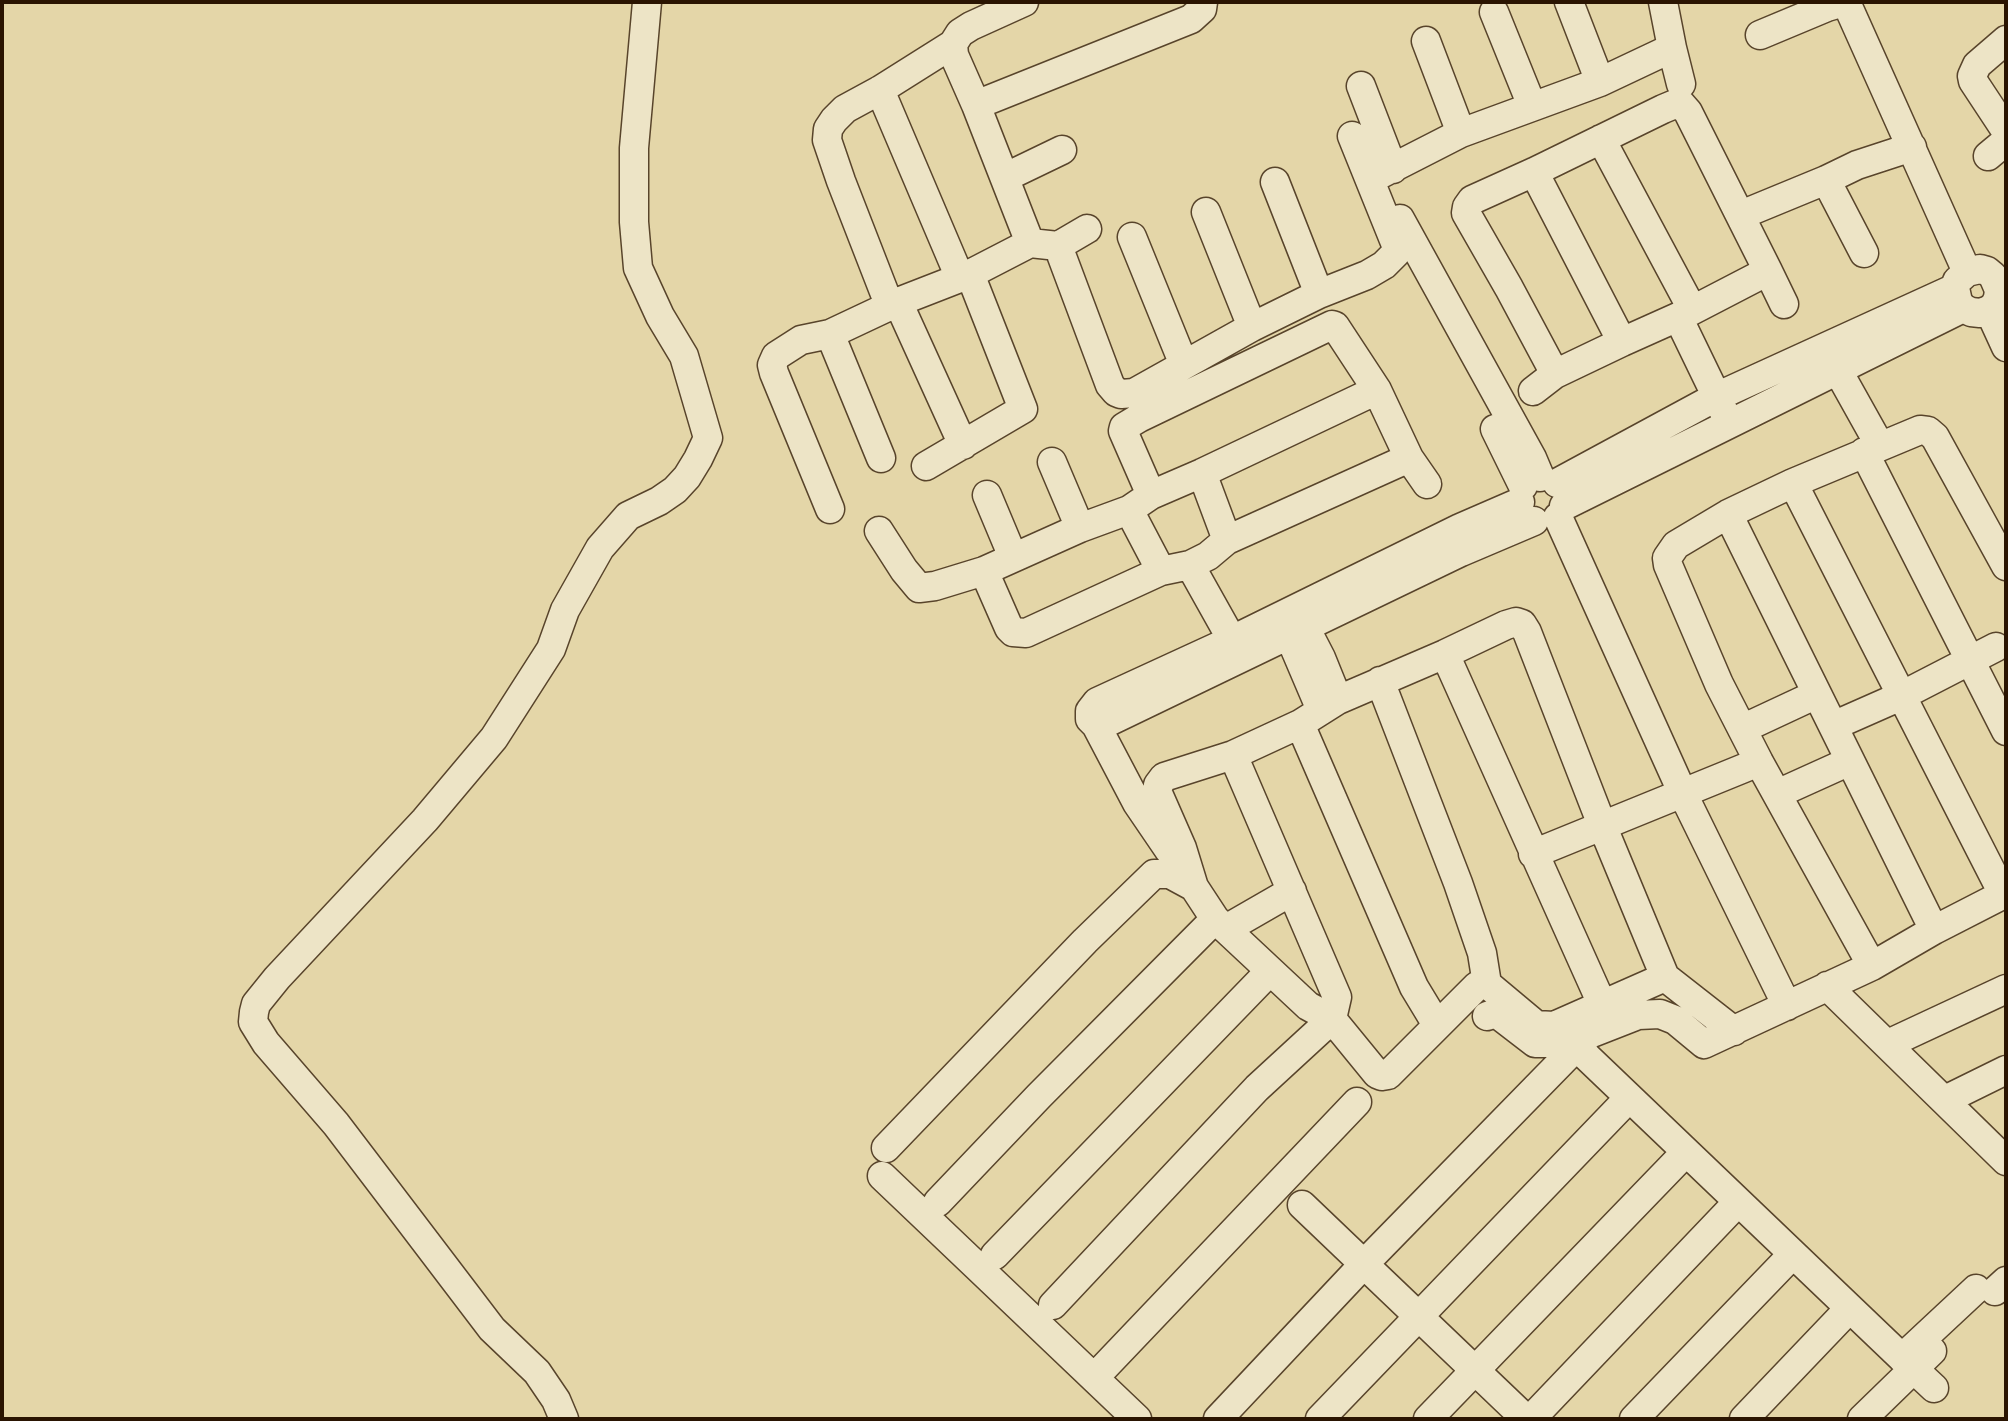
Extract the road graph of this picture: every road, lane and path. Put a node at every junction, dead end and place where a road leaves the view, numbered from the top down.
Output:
1 (647, 2) edge
2 (1024, 2) edge
3 (1203, 2) edge
4 (1569, 2) edge
5 (1662, 2) edge
6 (1845, 2) edge
7 (1494, 12) dead end
8 (1760, 35) dead end
9 (2006, 40) edge
10 (1426, 41) dead end
11 (953, 44) junction
12 (1672, 48) junction
13 (1600, 82) junction
14 (1681, 84) dead end
15 (1360, 86) dead end
16 (880, 90) junction
17 (976, 105) junction
18 (1532, 106) junction
19 (2006, 131) edge
20 (1461, 133) junction
21 (1352, 136) dead end
22 (1601, 139) junction
23 (1912, 147) junction
24 (1062, 150) dead end
25 (1534, 172) junction
26 (1382, 174) junction
27 (1006, 177) junction
28 (1826, 180) junction
29 (1275, 182) dead end
30 (1206, 212) dead end
31 (1741, 215) junction
32 (1400, 219) dead end
33 (1087, 229) dead end
34 (1132, 237) dead end
35 (1030, 243) junction
36 (1058, 246) junction
37 (1864, 253) dead end
38 (1768, 271) junction
39 (965, 276) junction
40 (1978, 284) edge
41 (1319, 294) junction
42 (894, 304) junction
43 (1784, 304) dead end
44 (1686, 313) junction
45 (1436, 315) dead end
46 (1252, 327) junction
47 (830, 334) junction
48 (1622, 342) junction
49 (2006, 347) edge
50 (1184, 365) junction
51 (1837, 369) junction
52 (1377, 390) junction
53 (1724, 393) junction
54 (1736, 419) junction
55 (963, 445) junction
56 (1872, 449) junction
57 (880, 458) dead end
58 (1409, 458) junction
59 (718, 460) dead end
60 (1052, 462) dead end
61 (926, 466) dead end
62 (1202, 473) junction
63 (687, 477) junction
64 (1793, 483) junction
65 (1427, 484) dead end
66 (987, 495) dead end
67 (1542, 499) junction
68 (1140, 503) junction
69 (830, 509) dead end
70 (1728, 514) junction
71 (1080, 528) junction
72 (878, 531) dead end
73 (1209, 554) junction
74 (1013, 557) junction
75 (2006, 566) edge
76 (1161, 571) junction
77 (984, 572) junction
78 (1297, 631) junction
79 (1242, 646) junction
80 (1996, 647) dead end
81 (1446, 654) junction
82 (1970, 660) junction
83 (1380, 681) junction
84 (1817, 694) junction
85 (1901, 696) junction
86 (1320, 711) junction
87 (1833, 726) junction
88 (1742, 729) junction
89 (2006, 731) edge
90 (1233, 755) junction
91 (1850, 761) junction
92 (1759, 762) junction
93 (1683, 794) junction
94 (1777, 794) junction
95 (1602, 825) junction
96 (1534, 854) junction
97 (1194, 887) junction
98 (1292, 891) junction
99 (2005, 893) edge
100 (1220, 924) junction
101 (1934, 930) junction
102 (1872, 966) junction
103 (1270, 971) junction
104 (1665, 977) junction
105 (1487, 984) junction
106 (1827, 986) junction
107 (2006, 989) edge
108 (1597, 993) dead end
109 (1787, 1006) junction
110 (1487, 1016) dead end
111 (1332, 1019) junction
112 (1437, 1025) junction
113 (1734, 1031) junction
114 (1579, 1041) junction
115 (1888, 1044) junction
116 (2006, 1070) edge
117 (1629, 1098) junction
118 (1945, 1100) junction
119 (1357, 1102) dead end
120 (886, 1148) dead end
121 (1686, 1152) junction
122 (2006, 1159) edge
123 (882, 1176) dead end
124 (938, 1202) dead end
125 (1738, 1202) junction
126 (1302, 1205) dead end
127 (1793, 1254) junction
128 (995, 1255) dead end
129 (1365, 1264) junction
130 (1991, 1290) edge
131 (1053, 1305) dead end
132 (1849, 1308) junction
133 (1419, 1316) junction
134 (1907, 1364) junction
135 (1475, 1370) junction
136 (1094, 1378) junction
137 (1934, 1388) dead end
138 (564, 1419) edge
139 (1137, 1419) edge
140 (1218, 1419) edge
141 (1320, 1419) edge
142 (1428, 1419) edge
143 (1525, 1419) edge
144 (1531, 1419) edge
145 (1634, 1419) edge
146 (1744, 1419) edge
147 (1862, 1419) edge

1 - 63 street
2 - 11 street
3 - 17 street
4 - 13 street
5 - 12 street
6 - 8 street
6 - 23 street
7 - 18 street
9 - 19 street
10 - 20 street
11 - 16 street
11 - 17 street
12 - 13 street
12 - 14 street
13 - 18 street
15 - 26 street
16 - 39 street
16 - 42 street
17 - 27 street
18 - 20 street
20 - 26 street
21 - 26 street
22 - 25 street
22 - 31 street
22 - 44 street
23 - 28 street
23 - 40 street
24 - 27 street
25 - 48 street
25 - 48 street
26 - 41 street
27 - 35 street
28 - 31 street
28 - 37 street
29 - 41 street
30 - 46 street
31 - 38 street
32 - 67 street
33 - 36 street
34 - 50 street
35 - 36 street
35 - 39 street
36 - 50 street
38 - 43 street
38 - 44 street
39 - 42 street
39 - 55 street
40 - 49 street
40 - 51 street
40 - 53 street
41 - 46 street
42 - 47 street
42 - 55 street
44 - 48 street
44 - 53 street
45 - 67 street
46 - 50 street
47 - 57 street
47 - 69 street
51 - 54 street
51 - 56 street
52 - 58 street
52 - 62 street
52 - 68 street
53 - 54 street
53 - 67 street
54 - 67 street
55 - 61 street
56 - 64 street
56 - 75 street
56 - 82 street
58 - 65 street
58 - 73 street
59 - 63 street
60 - 71 street
62 - 68 street
62 - 73 street
63 - 138 street
64 - 70 street
64 - 85 street
66 - 74 street
67 - 78 street
67 - 79 street
67 - 93 street
68 - 71 street
68 - 76 street
70 - 84 street
70 - 88 street
71 - 74 street
72 - 77 street
73 - 76 street
73 - 79 street
74 - 77 street
76 - 77 street
78 - 79 street
78 - 86 street
79 - 97 street
80 - 82 street
81 - 83 street
81 - 95 street
81 - 96 street
82 - 85 street
82 - 89 street
83 - 86 street
83 - 105 street
84 - 87 street
84 - 88 street
85 - 87 street
85 - 99 street
86 - 90 street
86 - 112 street
87 - 91 street
88 - 92 street
90 - 97 street
90 - 98 street
91 - 94 street
91 - 101 street
92 - 93 street
92 - 94 street
93 - 95 street
93 - 109 street
94 - 102 street
95 - 96 street
95 - 104 street
96 - 108 street
97 - 100 street
97 - 120 street
98 - 100 street
98 - 111 street
99 - 101 street
100 - 103 street
100 - 124 street
101 - 102 street
102 - 106 street
103 - 111 street
103 - 128 street
104 - 105 street
104 - 113 street
105 - 112 street
106 - 109 street
106 - 115 street
107 - 115 street
109 - 113 street
110 - 114 street
111 - 112 street
111 - 131 street
113 - 114 street
114 - 117 street
114 - 129 street
115 - 118 street
116 - 118 street
117 - 121 street
117 - 133 street
118 - 122 street
119 - 136 street
121 - 125 street
121 - 135 street
123 - 136 street
125 - 127 street
125 - 144 street
126 - 129 street
127 - 132 street
127 - 145 street
129 - 133 street
129 - 140 street
130 - 134 street
132 - 134 street
132 - 146 street
133 - 135 street
133 - 141 street
134 - 137 street
134 - 147 street
135 - 142 street
135 - 143 street
136 - 139 street

